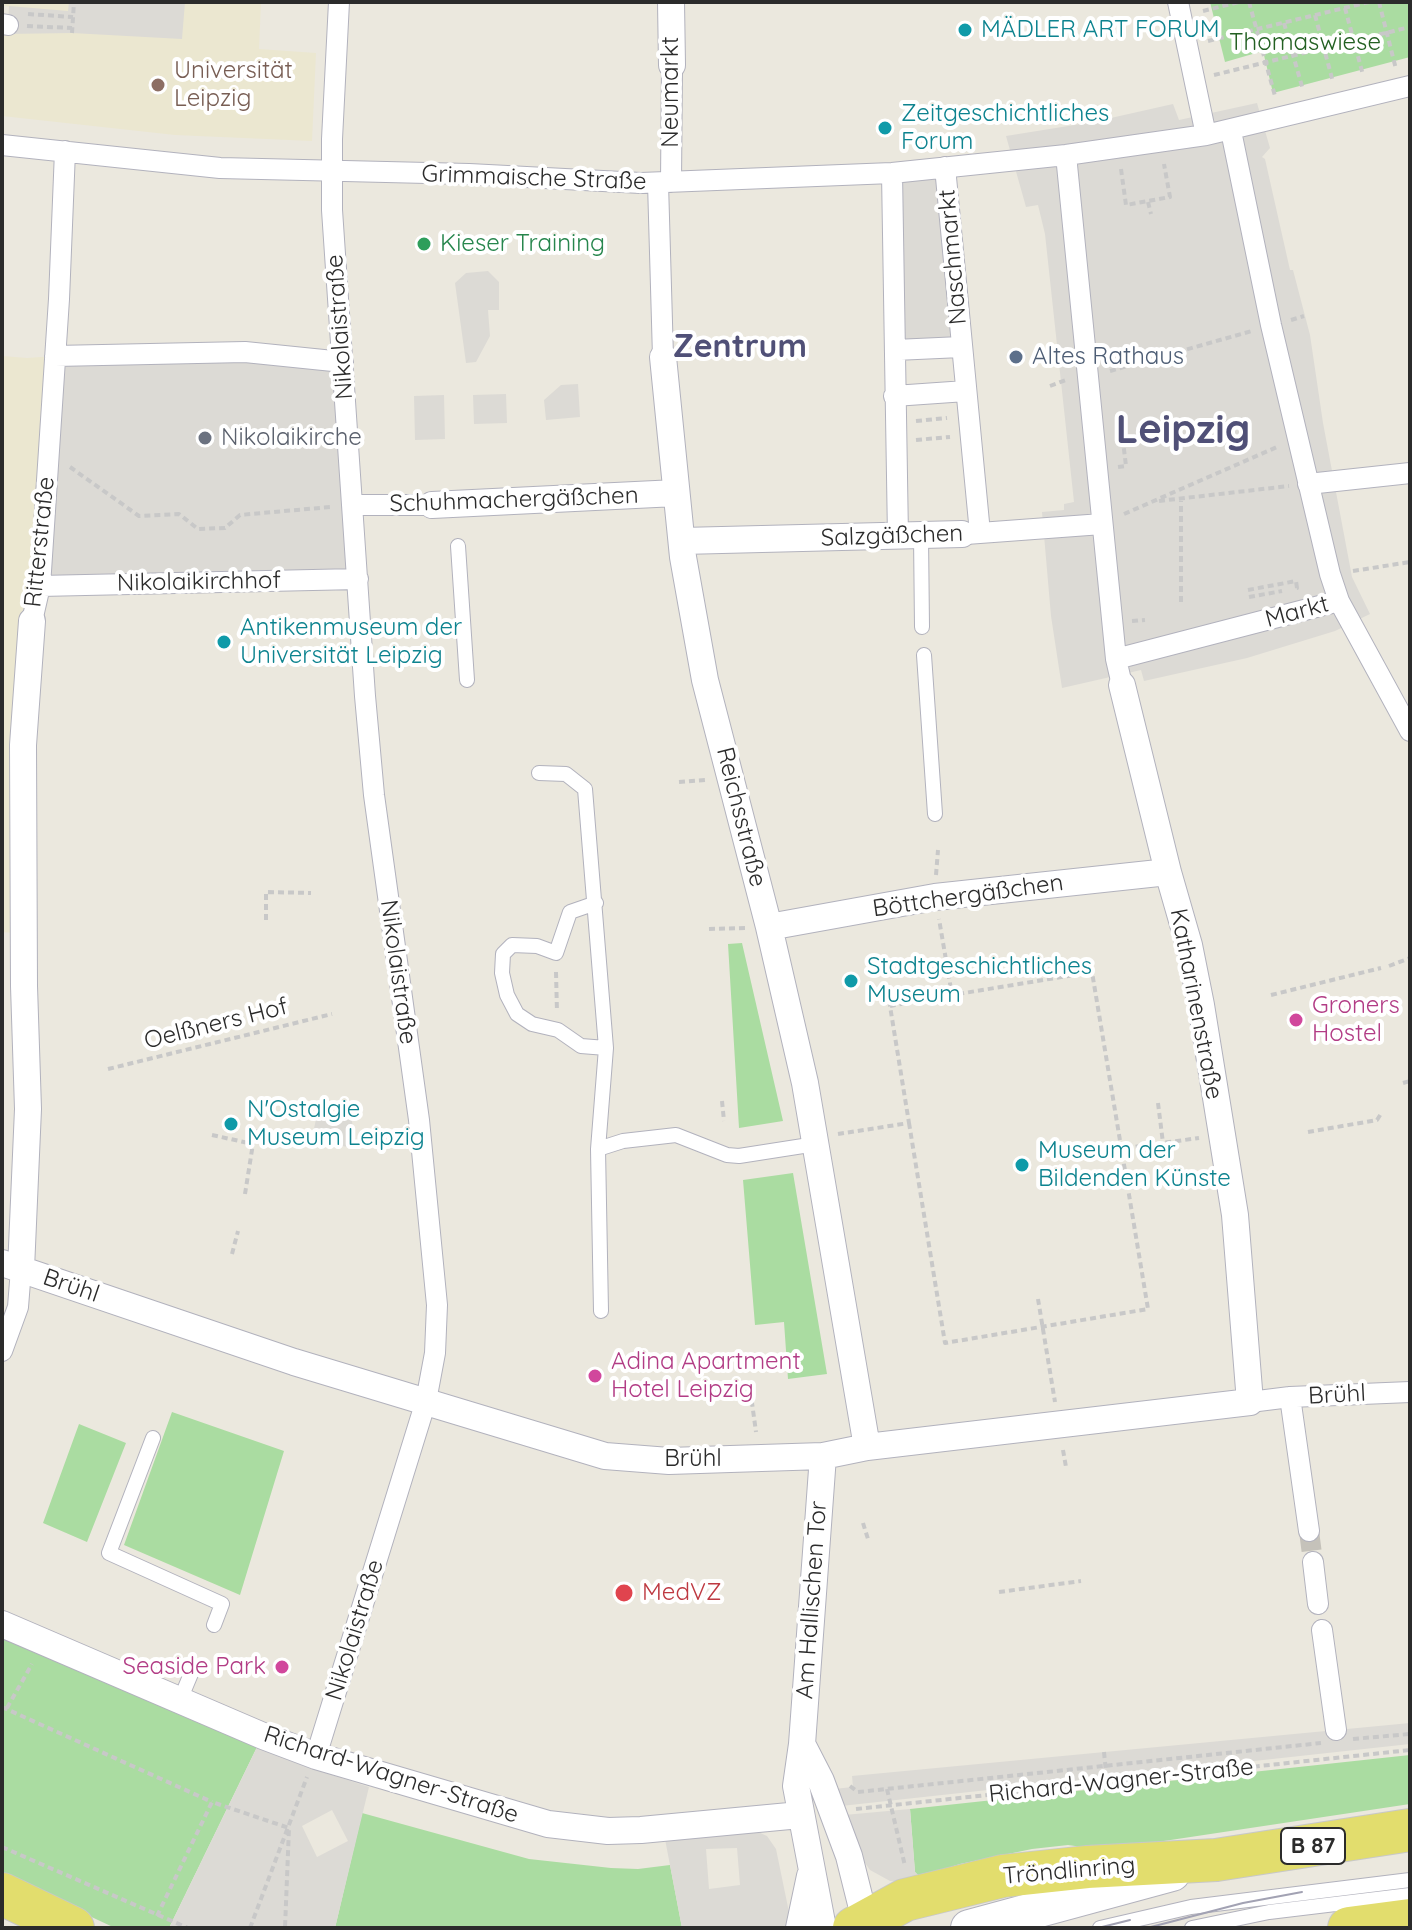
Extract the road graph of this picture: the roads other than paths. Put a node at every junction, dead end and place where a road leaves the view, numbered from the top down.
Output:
1 (339, 2) edge
2 (671, 2) edge
3 (1180, 9) edge
4 (672, 65) joint
5 (1410, 86) edge
6 (1231, 131) junction
7 (1206, 135) junction
8 (2, 145) edge
9 (65, 151) junction
10 (1066, 155) junction
11 (945, 167) junction
12 (332, 172) junction
13 (892, 173) junction
14 (665, 182) junction
15 (961, 347) junction
16 (895, 350) junction
17 (55, 356) junction
18 (663, 357) joint
19 (343, 362) junction
20 (966, 391) junction
21 (894, 396) junction
22 (1410, 473) edge
23 (1308, 484) junction
24 (676, 493) junction
25 (353, 505) junction
26 (448, 508) joint
27 (1102, 524) junction
28 (971, 534) junction
29 (910, 537) junction
30 (682, 541) junction
31 (458, 546) dead end
32 (358, 579) junction
33 (40, 586) junction
34 (1339, 601) junction
35 (32, 621) joint
36 (922, 627) dead end
37 (924, 655) dead end
38 (1119, 672) junction
39 (467, 680) dead end
40 (1410, 731) edge
41 (539, 773) dead end
42 (935, 814) dead end
43 (1168, 872) junction
44 (596, 903) junction
45 (769, 927) junction
46 (13, 933) edge
47 (606, 1048) junction
48 (817, 1141) junction
49 (598, 1149) junction
50 (12, 1266) edge
51 (601, 1311) dead end
52 (2, 1351) edge
53 (1410, 1392) edge
54 (1290, 1397) junction
55 (426, 1401) junction
56 (1250, 1402) junction
57 (153, 1438) dead end
58 (867, 1447) junction
59 (823, 1456) junction
60 (1309, 1531) tunnel mouth
61 (1313, 1562) tunnel mouth
62 (1318, 1604) dead end
63 (2, 1624) edge
64 (214, 1625) dead end
65 (1322, 1630) dead end
66 (193, 1669) dead end
67 (180, 1700) junction
68 (1337, 1737) road end
69 (802, 1744) junction
70 (316, 1756) junction
71 (800, 1815) junction
72 (1410, 1830) edge
73 (1216, 1860) junction
74 (811, 1869) junction
75 (1410, 1878) edge
76 (2, 1894) edge
77 (1410, 1894) edge
78 (1360, 1913) edge
79 (1410, 1920) edge
80 (862, 1926) edge
81 (73, 1928) edge
82 (799, 1928) edge
83 (823, 1928) edge
84 (969, 1928) edge
85 (1100, 1928) edge
86 (1192, 1928) edge

1 - 12 street, Nikolaistraße
2 - 4 street, Neumarkt
3 - 7 street
4 - 14 street, Neumarkt
5 - 6 street
6 - 7 street
6 - 23 street, Markt
7 - 10 street
8 - 9 street, Grimmaische Straße
9 - 12 street, Grimmaische Straße
9 - 17 street, Ritterstraße
10 - 11 street, Grimmaische Straße
10 - 27 street
11 - 13 street, Grimmaische Straße
11 - 15 street, Naschmarkt
12 - 14 street, Grimmaische Straße
12 - 19 street, Nikolaistraße
13 - 14 street, Grimmaische Straße
13 - 16 street
14 - 18 street, Reichsstraße
15 - 16 street, Naschmarkt
15 - 20 street, Naschmarkt
16 - 21 street
17 - 19 street
17 - 33 street, Ritterstraße
18 - 24 street, Reichsstraße
19 - 25 street, Nikolaistraße
20 - 21 street
20 - 28 street, Naschmarkt
21 - 29 street
22 - 23 street
23 - 34 street, Markt
24 - 26 street, Schuhmachergäßchen
24 - 30 street, Reichsstraße
25 - 26 street, Schuhmachergäßchen
25 - 32 street, Nikolaistraße
27 - 28 street, Salzgäßchen
27 - 38 street
28 - 29 street, Salzgäßchen
29 - 30 street, Salzgäßchen
29 - 36 lane
30 - 45 street, Reichsstraße
31 - 39 lane
32 - 33 street, Nikolaikirchhof
32 - 55 street, Nikolaistraße
33 - 35 street, Ritterstraße
34 - 38 street, Markt
34 - 40 street
35 - 46 street, Ritterstraße
37 - 42 lane
38 - 43 street, Katharinenstraße
41 - 44 lane
43 - 45 street, Böttchergäßchen
43 - 56 street, Katharinenstraße
44 - 47 lane
44 - 47 lane
45 - 48 street, Reichsstraße
46 - 50 street, Ritterstraße
47 - 49 lane
48 - 49 lane
48 - 58 street, Reichsstraße
49 - 51 lane
50 - 52 street
50 - 55 street, Brühl
53 - 54 street, Brühl
54 - 56 street, Brühl
54 - 60 street
55 - 59 street, Brühl
55 - 70 street, Nikolaistraße
56 - 58 street, Brühl
57 - 64 lane
58 - 59 street, Brühl
59 - 69 street, Am Hallischen Tor
61 - 62 street
63 - 67 street, Richard-Wagner-Straße
65 - 68 street
66 - 67 lane
67 - 70 street, Richard-Wagner-Straße
69 - 71 street, Am Hallischen Tor
69 - 80 street
70 - 71 street, Richard-Wagner-Straße
71 - 74 street, Am Hallischen Tor
72 - 73 main road, Tröndlinring / B 87
73 - 80 main road, Tröndlinring / B 87
73 - 84 main road, Tröndlinring
74 - 82 street, Am Hallischen Tor
74 - 83 street, Am Hallischen Tor
75 - 78 lane
76 - 81 main road
77 - 78 lane
78 - 79 main road
78 - 85 lane
78 - 86 lane

